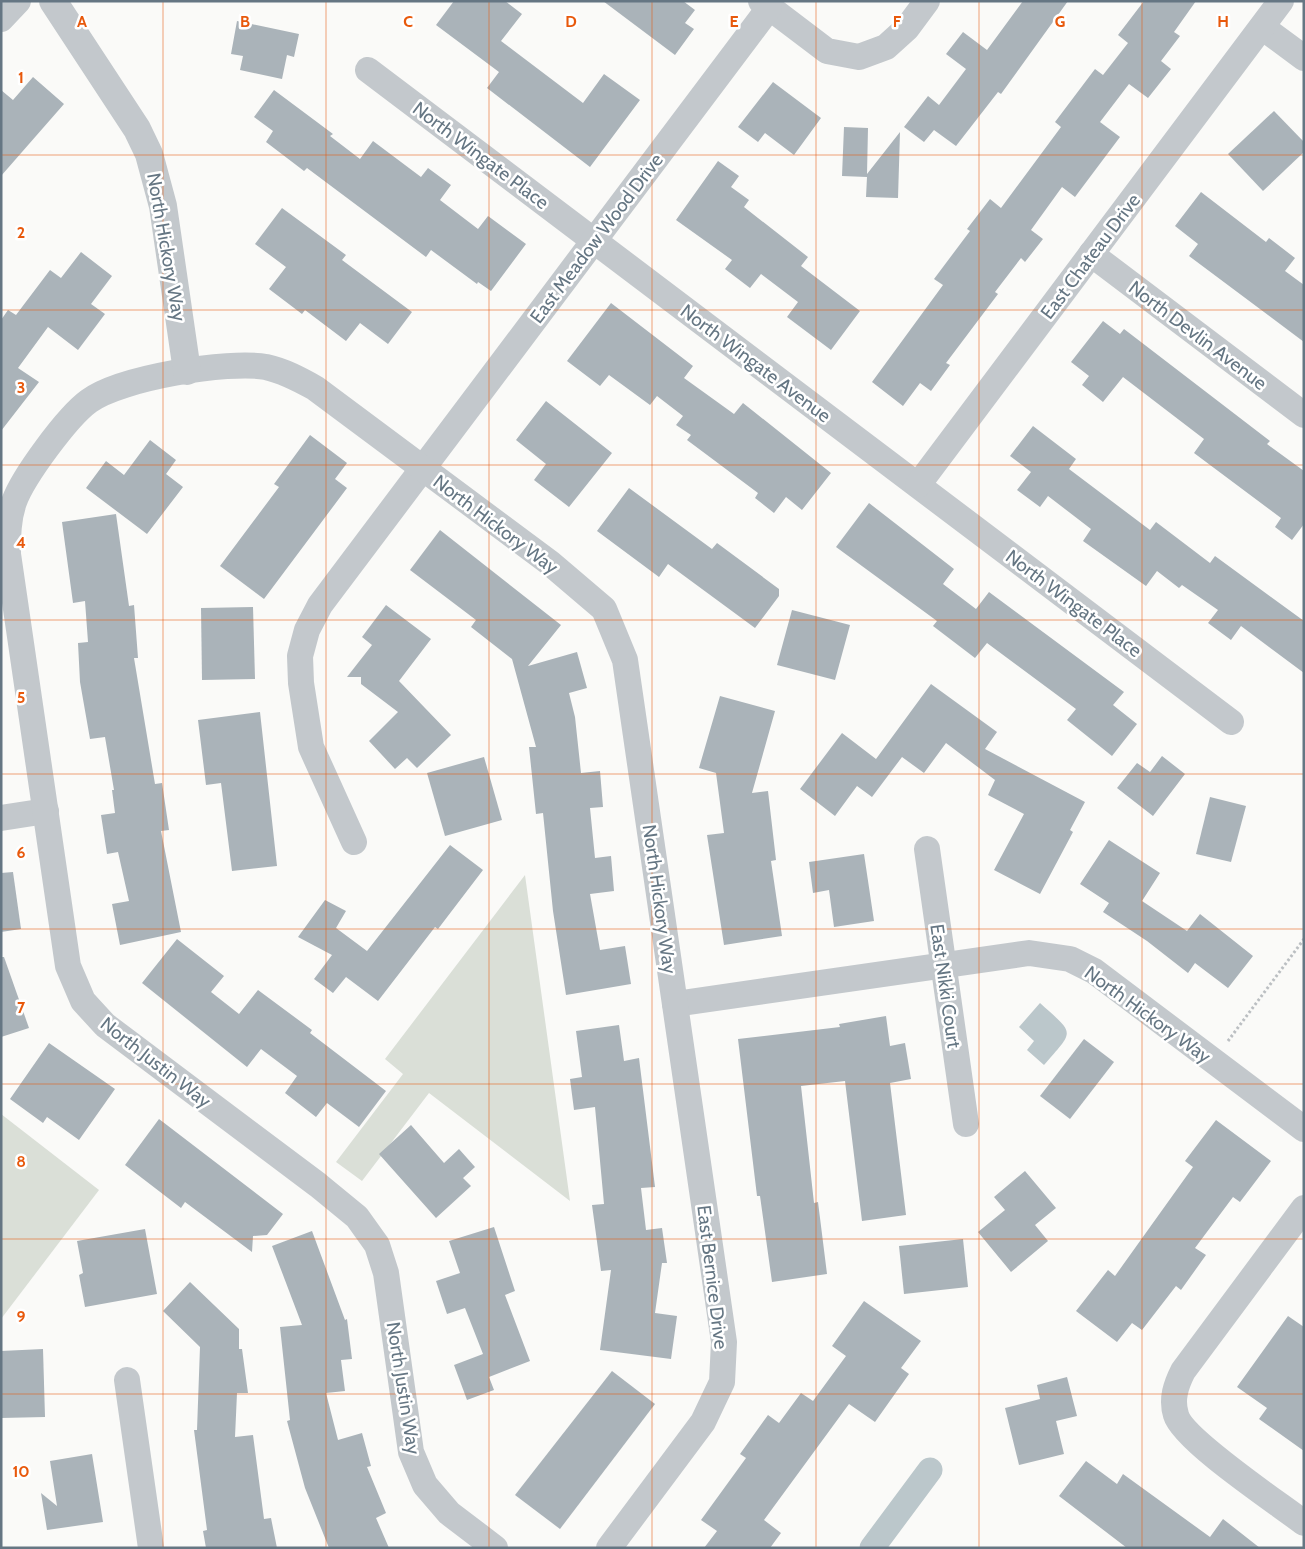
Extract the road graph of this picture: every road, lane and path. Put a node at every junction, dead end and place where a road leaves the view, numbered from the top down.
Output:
1 (18, 1) edge
2 (53, 1) edge
3 (926, 1) edge
4 (1281, 1) edge
5 (765, 4) edge
6 (1, 19) edge
7 (1262, 27) junction
8 (1304, 58) edge
9 (368, 70) dead end
10 (594, 240) junction
11 (1091, 254) junction
12 (188, 371) junction
13 (1304, 415) edge
14 (44, 454) joint
15 (422, 468) junction
16 (918, 485) junction
17 (1231, 722) dead end
18 (46, 811) junction
19 (1, 818) edge
20 (354, 842) dead end
21 (927, 849) dead end
22 (1304, 940) edge
23 (943, 965) junction
24 (675, 1004) junction
25 (1214, 1061) junction
26 (966, 1124) dead end
27 (1304, 1129) edge
28 (1304, 1208) edge
29 (127, 1380) dead end
30 (1304, 1523) edge
31 (151, 1548) edge
32 (495, 1548) edge
33 (609, 1548) edge

1 - 6 street
2 - 12 street, North Hickory Way
3 - 5 street
4 - 7 street, East Chateau Drive
5 - 10 street, East Meadow Wood Drive
7 - 8 street
7 - 11 street, East Chateau Drive
9 - 10 street, North Wingate Place
10 - 15 street, East Meadow Wood Drive
10 - 16 street, North Wingate Avenue
11 - 13 street, North Devlin Avenue
11 - 16 street, East Chateau Drive
12 - 14 street, North Hickory Way
12 - 15 street, North Hickory Way
14 - 18 street, North Justin Way
15 - 20 street, East Meadow Wood Drive
15 - 24 street, North Hickory Way
16 - 17 street, North Wingate Place
18 - 19 street
18 - 32 street, North Justin Way
21 - 23 street, East Nikki Court
22 - 25 path
23 - 24 street, North Hickory Way
23 - 25 street, North Hickory Way
23 - 26 street, East Nikki Court
24 - 33 street, East Bernice Drive
25 - 27 street, North Hickory Way
28 - 30 street
29 - 31 street

